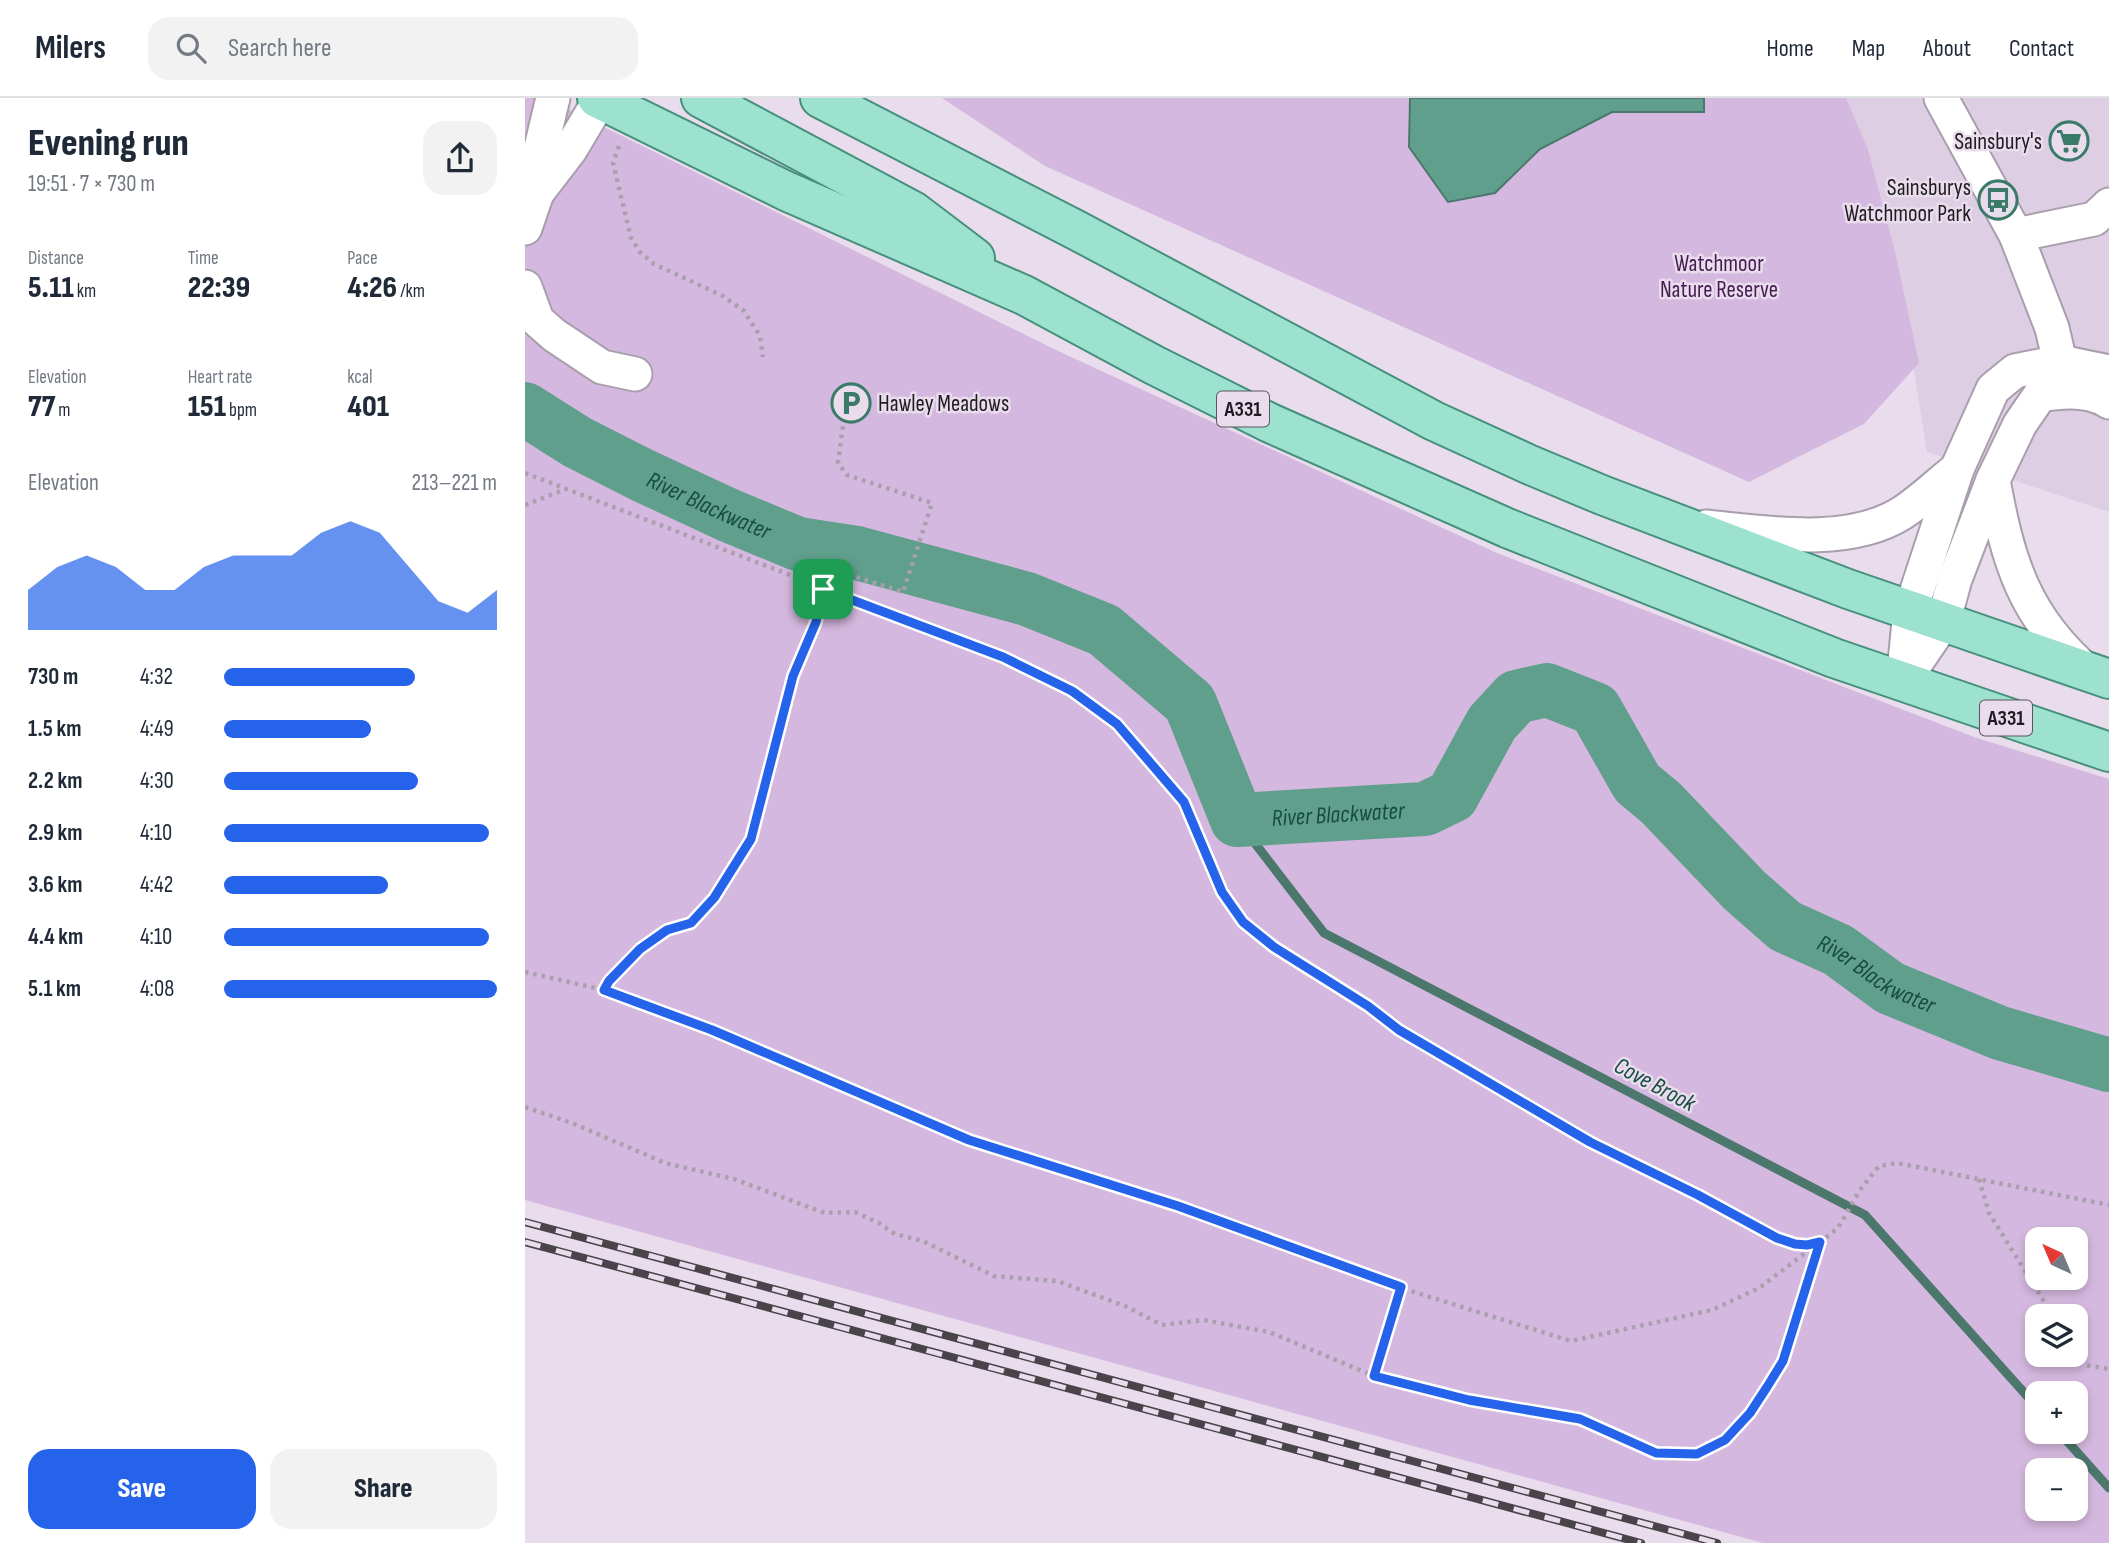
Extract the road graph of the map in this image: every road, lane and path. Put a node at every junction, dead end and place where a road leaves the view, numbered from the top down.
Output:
1 (553, 98) edge
2 (599, 98) edge
3 (701, 98) edge
4 (1941, 98) edge
5 (836, 103) edge
6 (620, 144) dead end
7 (537, 193) junction
8 (2109, 205) edge
9 (525, 228) edge
10 (2016, 235) junction
11 (525, 287) edge
12 (1024, 295) junction
13 (763, 356) dead end
14 (2109, 372) edge
15 (635, 374) dead end
16 (2061, 377) junction
17 (2109, 402) edge
18 (851, 403) dead end
19 (1957, 469) junction
20 (525, 473) edge
21 (1993, 480) junction
22 (566, 489) junction
23 (525, 505) edge
24 (1683, 525) junction
25 (823, 589) junction
26 (1926, 617) junction
27 (2099, 676) edge
28 (1903, 682) junction
29 (2109, 752) edge
30 (525, 972) edge
31 (604, 990) junction
32 (525, 1107) edge
33 (1979, 1179) junction
34 (2109, 1205) edge
35 (1820, 1242) junction
36 (1401, 1287) junction
37 (2046, 1304) edge
38 (2088, 1366) edge
39 (2109, 1369) edge
40 (1374, 1376) junction

1 - 7 street
2 - 7 street
2 - 12 main road, A331
3 - 12 main road, A331
4 - 10 street
5 - 24 main road
6 - 13 path
7 - 9 street
8 - 10 street
10 - 16 street
11 - 15 street
12 - 28 main road, A331
14 - 16 street
16 - 17 street
16 - 19 street
16 - 21 street
18 - 25 path
19 - 24 street
19 - 26 street
20 - 22 path
21 - 26 street
21 - 27 street
22 - 23 path
22 - 25 path
24 - 26 main road
25 - 31 path
25 - 35 path
26 - 27 main road
26 - 28 street
28 - 29 main road, A331
30 - 31 path
31 - 36 path
32 - 40 path
33 - 34 path
33 - 35 path
33 - 37 path
35 - 36 path
35 - 40 path
36 - 40 path
38 - 39 path

